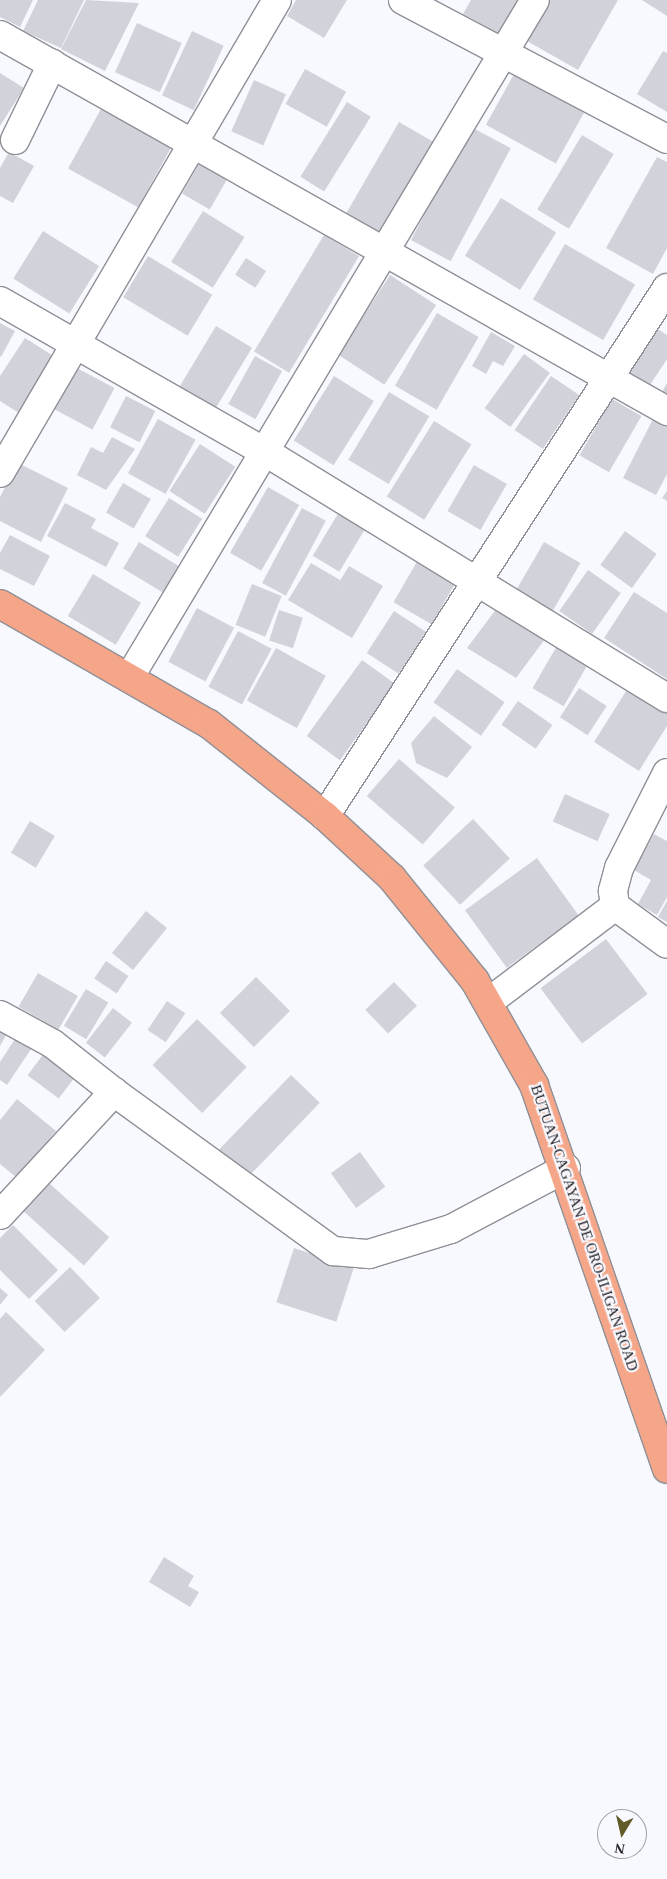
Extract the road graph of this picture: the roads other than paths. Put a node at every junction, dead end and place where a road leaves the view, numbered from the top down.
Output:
1 (277, 0) edge
2 (403, 0) edge
3 (536, 0) edge
4 (0, 35) edge
5 (504, 53) junction
6 (52, 64) junction
7 (15, 140) dead end
8 (667, 140) edge
9 (194, 142) junction
10 (386, 251) junction
11 (667, 288) edge
12 (0, 301) edge
13 (73, 346) junction
14 (609, 378) junction
15 (667, 411) edge
16 (267, 453) junction
17 (0, 473) edge
18 (477, 582) junction
19 (0, 604) edge
20 (129, 678) junction
21 (667, 698) edge
22 (667, 773) edge
23 (325, 816) junction
24 (615, 906) junction
25 (667, 944) edge
26 (490, 1001) junction
27 (0, 1015) edge
28 (114, 1092) junction
29 (566, 1168) junction
30 (0, 1215) edge
31 (667, 1469) edge

1 - 9 street
2 - 5 street
3 - 5 street
4 - 6 street
5 - 8 street
5 - 10 street
6 - 7 street
6 - 9 street
9 - 10 street
9 - 13 street
10 - 14 street
10 - 16 street
11 - 14 street
12 - 13 street
13 - 16 street
13 - 17 street
14 - 15 street
14 - 18 street
16 - 18 street
16 - 20 street
18 - 21 street
18 - 23 street
19 - 20 highway, BUTUAN-CAGAYAN DE ORO-ILIGAN ROAD
20 - 23 highway, BUTUAN-CAGAYAN DE ORO-ILIGAN ROAD
22 - 24 street
23 - 26 highway, BUTUAN-CAGAYAN DE ORO-ILIGAN ROAD
24 - 25 street
24 - 26 street
26 - 29 highway, BUTUAN-CAGAYAN DE ORO-ILIGAN ROAD
27 - 28 street
28 - 29 street
28 - 30 street
29 - 31 highway, BUTUAN-CAGAYAN DE ORO-ILIGAN ROAD

